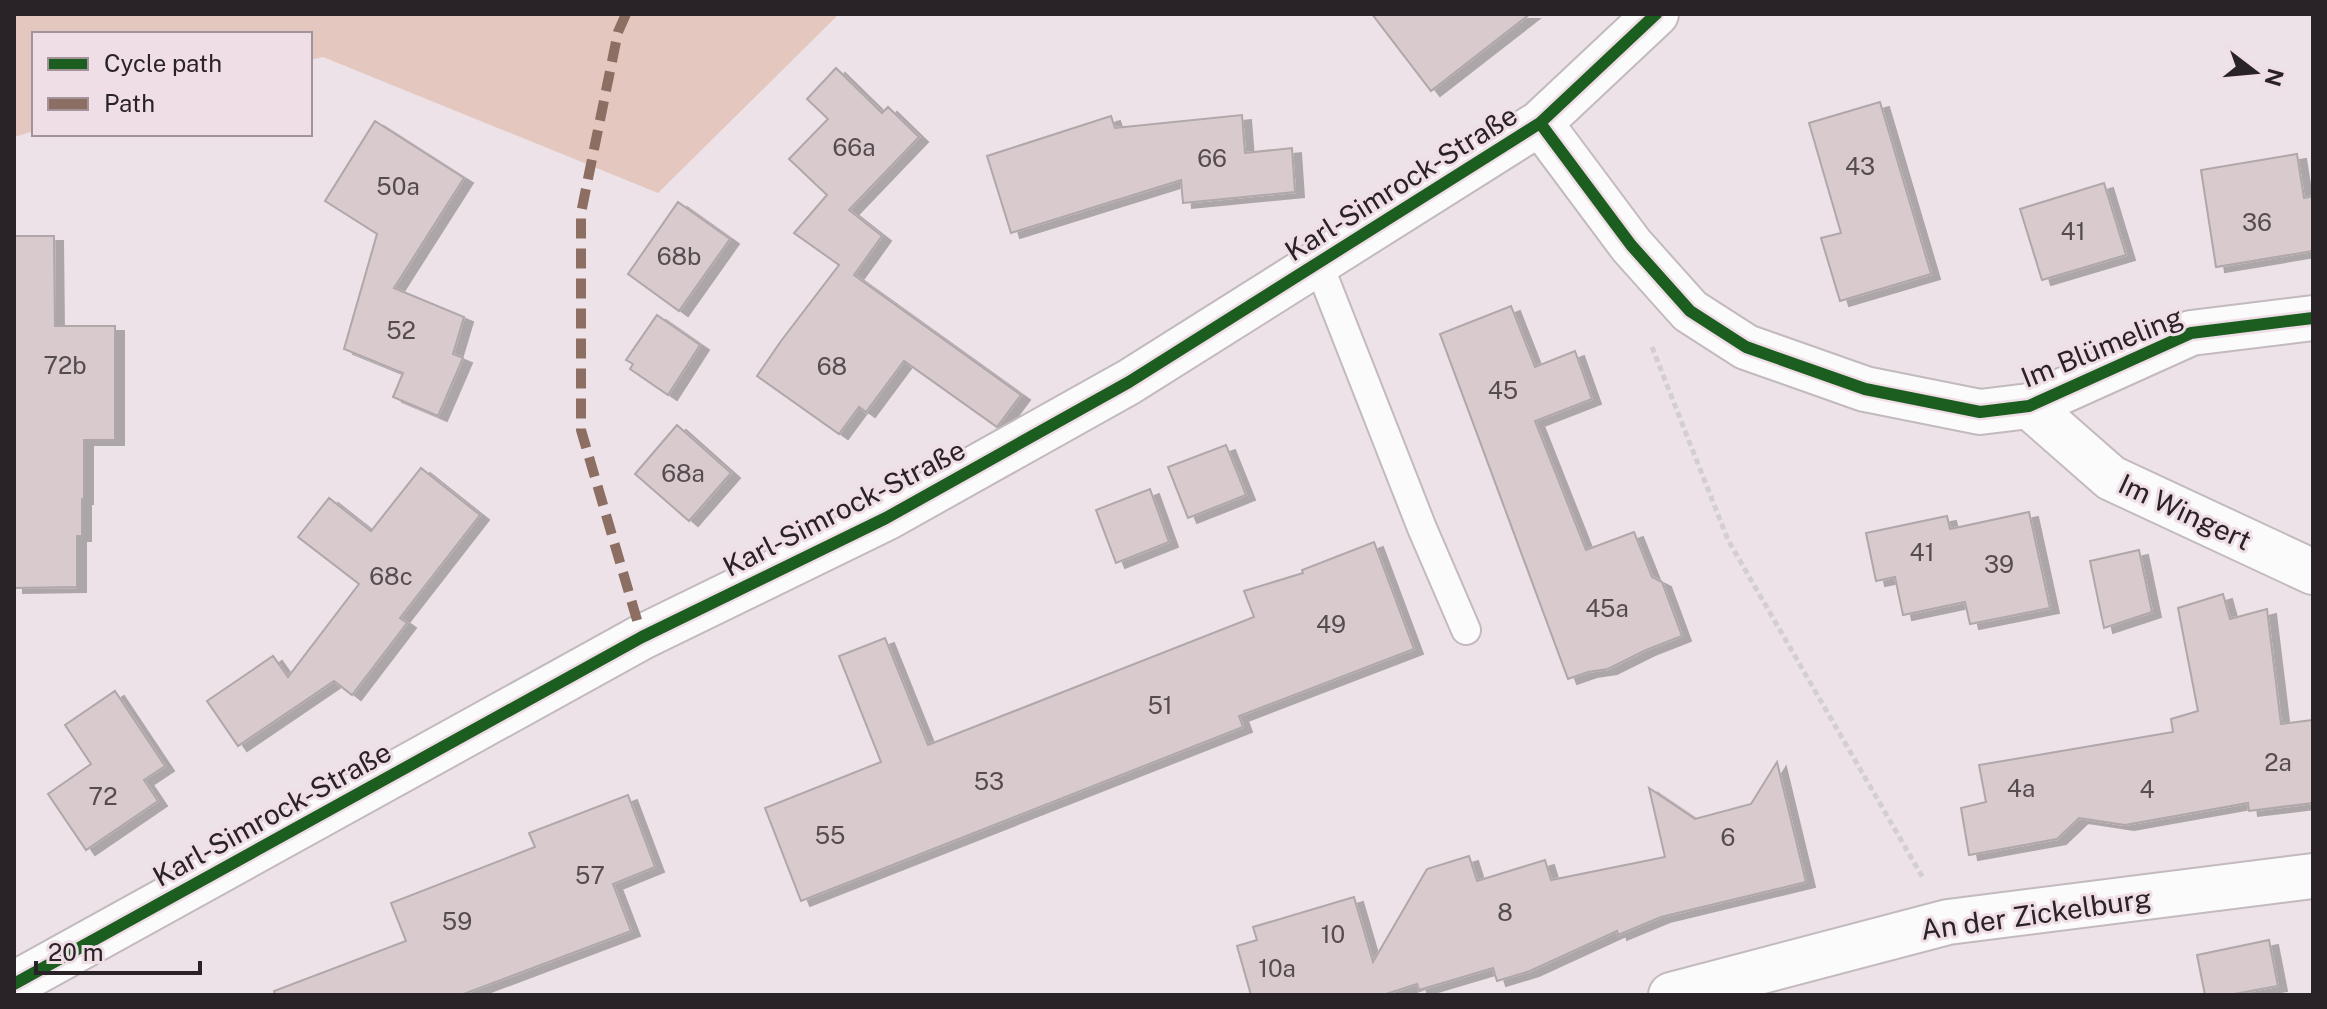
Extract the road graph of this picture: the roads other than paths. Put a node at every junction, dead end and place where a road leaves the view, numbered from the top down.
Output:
1 (1656, 14) edge
2 (1540, 123) junction
3 (1318, 263) junction
4 (2313, 318) edge
5 (2029, 406) junction
6 (2313, 572) edge
7 (1466, 630) dead end
8 (2313, 876) edge
9 (14, 984) edge
10 (1671, 995) edge

1 - 2 street, Karl-Simrock-Straße
2 - 3 street, Karl-Simrock-Straße
2 - 5 street, Im Blümeling
3 - 7 lane
3 - 9 street, Karl-Simrock-Straße
4 - 5 street, Im Blümeling
5 - 6 street, Im Wingert
8 - 10 street, An der Zickelburg

